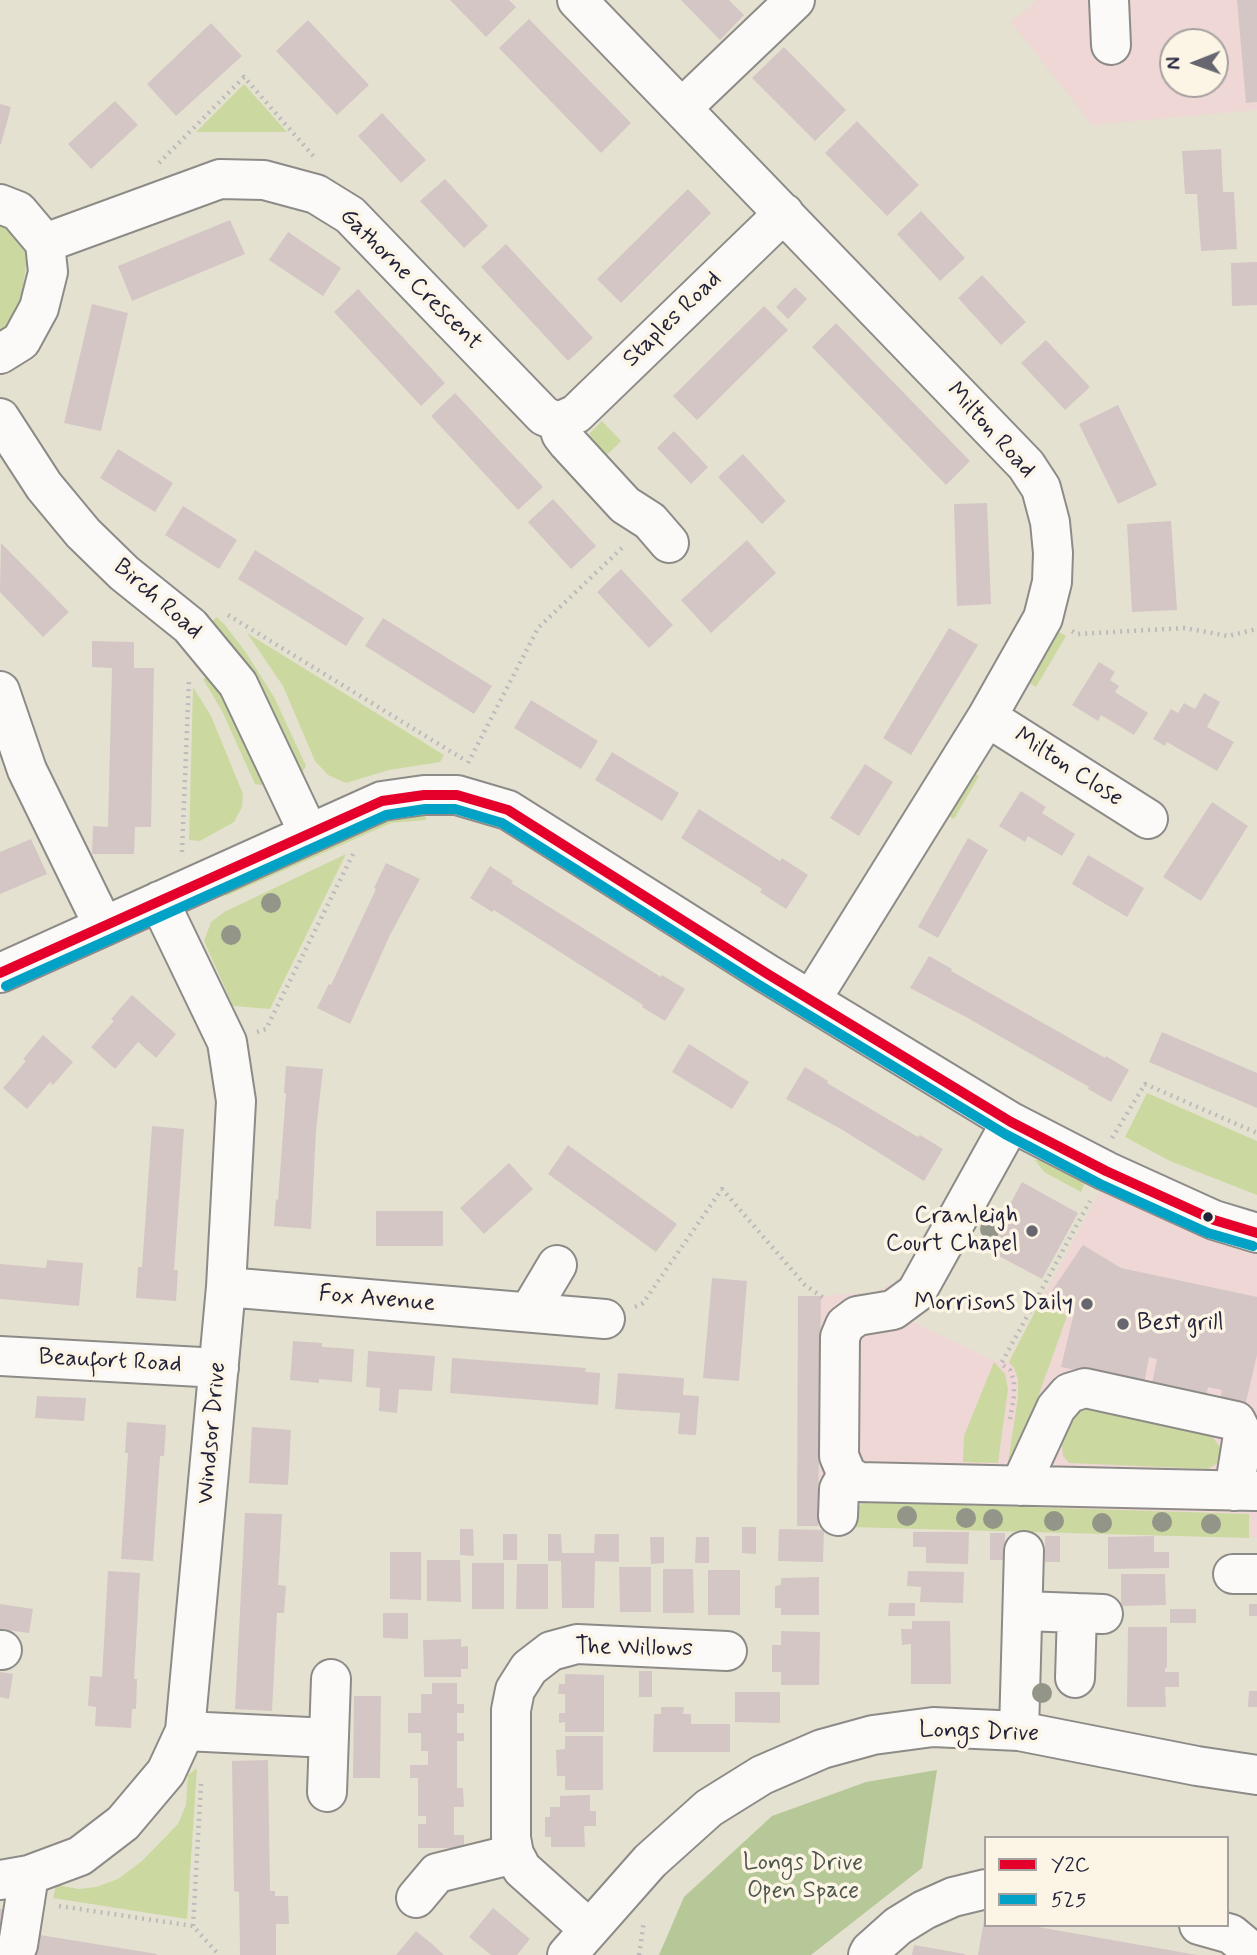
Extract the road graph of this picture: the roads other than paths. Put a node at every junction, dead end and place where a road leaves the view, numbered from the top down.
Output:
1 (577, 0) edge
2 (795, 0) edge
3 (1109, 0) edge
4 (1111, 45) dead end
5 (683, 107) junction
6 (0, 204) edge
7 (784, 213) junction
8 (45, 243) junction
9 (0, 354) edge
10 (0, 418) edge
11 (558, 422) junction
12 (660, 532) road end
13 (0, 691) edge
14 (987, 717) junction
15 (13, 775) edge
16 (1148, 819) dead end
17 (309, 834) junction
18 (169, 896) junction
19 (103, 925) junction
20 (0, 972) edge
21 (811, 1000) junction
22 (1011, 1122) junction
23 (1257, 1233) edge
24 (557, 1265) dead end
25 (226, 1287) junction
26 (529, 1312) junction
27 (605, 1319) road end
28 (0, 1356) edge
29 (219, 1368) junction
30 (848, 1475) junction
31 (1020, 1486) junction
32 (1244, 1491) edge
33 (838, 1516) dead end
34 (1024, 1551) dead end
35 (1024, 1611) junction
36 (727, 1651) dead end
37 (1075, 1678) dead end
38 (331, 1679) dead end
39 (185, 1731) junction
40 (1019, 1731) junction
41 (329, 1738) junction
42 (1257, 1775) edge
43 (327, 1793) dead end
44 (514, 1854) junction
45 (15, 1878) edge
46 (984, 1889) edge
47 (416, 1898) dead end
48 (1206, 1927) edge
49 (578, 1942) edge
50 (1257, 1953) edge
51 (13, 1955) edge
52 (868, 1955) edge

1 - 5 street, Milton Road
2 - 5 street
3 - 4 street
5 - 7 street, Milton Road
6 - 8 street
7 - 11 street, Staples Road
7 - 14 street, Milton Road
8 - 9 street
8 - 11 street, Gathorne Crescent
10 - 17 street, Birch Road
11 - 12 street, Gathorne Crescent
13 - 15 street
14 - 16 street, Milton Close
14 - 21 street, Milton Road
15 - 19 street
17 - 18 street
17 - 21 street
18 - 19 street
18 - 25 street, Windsor Drive
19 - 20 street
21 - 22 street
22 - 23 street
22 - 30 street
24 - 26 street
25 - 26 street, Fox Avenue
25 - 29 street, Windsor Drive
26 - 27 street, Fox Avenue
28 - 29 street, Beaufort Road
29 - 39 street, Windsor Drive
30 - 31 street
30 - 33 street
31 - 32 street
31 - 32 street
34 - 35 street
35 - 37 street
35 - 40 street
36 - 44 street, The Willows
38 - 41 street
39 - 41 street
39 - 45 street, Windsor Drive
40 - 42 street, Longs Drive
40 - 49 street, Longs Drive
41 - 43 street
44 - 47 street
44 - 49 street
45 - 51 street
46 - 52 street
48 - 50 street

